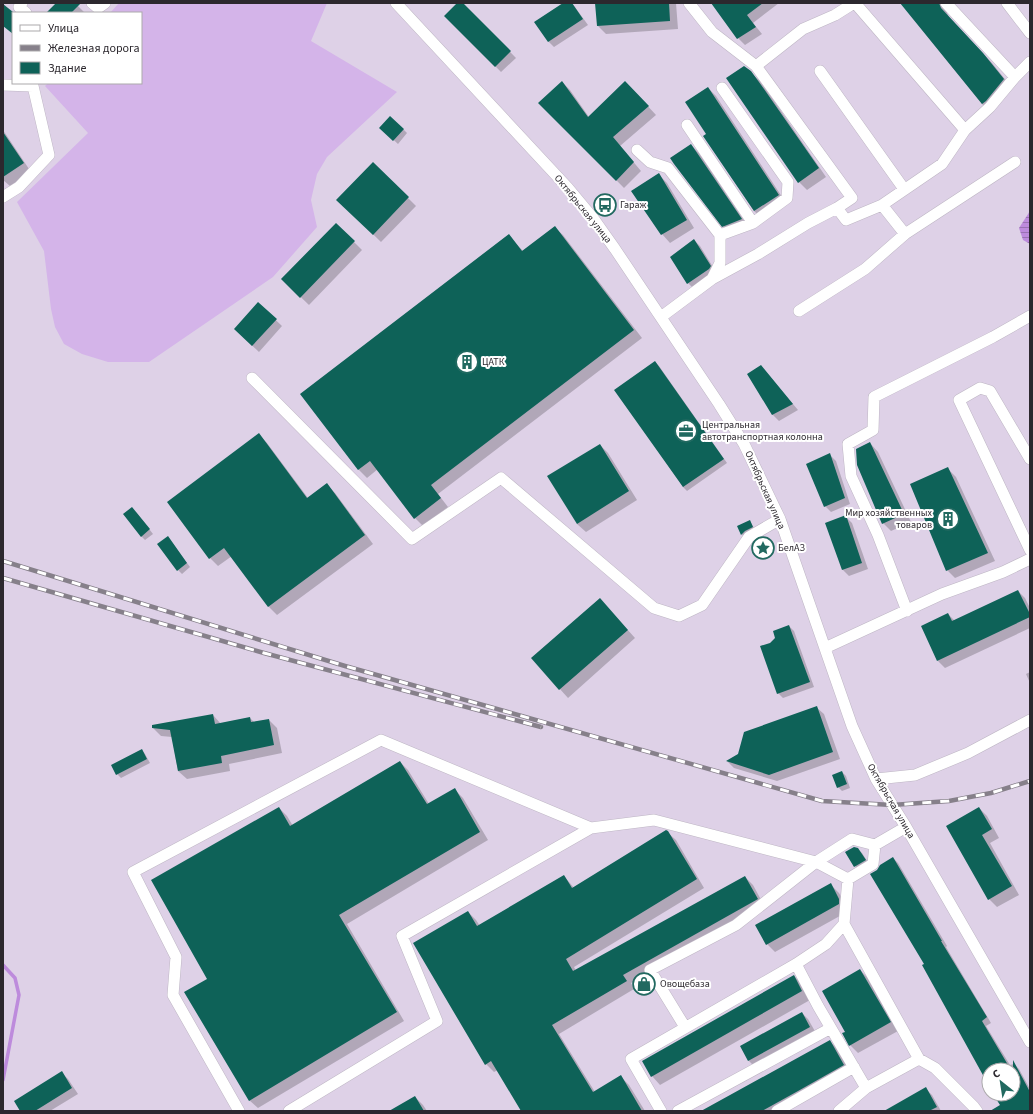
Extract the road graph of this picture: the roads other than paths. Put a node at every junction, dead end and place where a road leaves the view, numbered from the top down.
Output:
1 (22, 3) edge
2 (396, 3) edge
3 (689, 3) edge
4 (854, 3) edge
5 (946, 3) edge
6 (1007, 3) edge
7 (25, 12) edge
8 (1030, 33) edge
9 (1030, 62) edge
10 (756, 66) junction
11 (820, 71) dead end
12 (1015, 77) junction
13 (34, 84) edge
14 (3, 85) edge
15 (722, 88) dead end
16 (687, 125) dead end
17 (965, 130) junction
18 (637, 150) dead end
19 (1016, 162) dead end
20 (904, 190) junction
21 (3, 197) edge
22 (882, 205) junction
23 (837, 208) junction
24 (753, 223) junction
25 (905, 234) junction
26 (720, 235) junction
27 (712, 279) junction
28 (799, 311) dead end
29 (1030, 316) edge
30 (661, 317) junction
31 (252, 378) dead end
32 (1030, 459) edge
33 (780, 519) junction
34 (1030, 550) edge
35 (1030, 560) edge
36 (907, 611) junction
37 (825, 648) junction
38 (1030, 720) edge
39 (876, 779) junction
40 (906, 827) junction
41 (591, 828) junction
42 (875, 845) junction
43 (816, 862) junction
44 (848, 879) junction
45 (844, 924) junction
46 (796, 964) junction
47 (685, 1027) junction
48 (831, 1028) junction
49 (1030, 1042) edge
50 (919, 1059) junction
51 (854, 1067) junction
52 (866, 1088) junction
53 (239, 1111) edge
54 (289, 1111) edge
55 (661, 1111) edge
56 (678, 1111) edge
57 (777, 1111) edge
58 (838, 1111) edge
59 (977, 1111) edge

1 - 7 street
2 - 30 street, Октябрьская улица
3 - 10 street
4 - 10 street
4 - 17 street
5 - 12 street
6 - 8 street
9 - 12 street
10 - 23 street
11 - 20 street
12 - 17 street
13 - 14 street
13 - 21 street
15 - 24 street
16 - 24 street
17 - 20 street
18 - 26 street
19 - 25 street
20 - 22 street
22 - 23 street
22 - 25 street
23 - 27 street
24 - 26 street
25 - 28 street
26 - 27 street
27 - 30 street
29 - 36 street
30 - 33 street, Октябрьская улица
31 - 33 street
32 - 34 street
33 - 37 street, Октябрьская улица
35 - 36 street
36 - 37 street
37 - 39 street, Октябрьская улица
38 - 39 street
39 - 40 street, Октябрьская улица
40 - 42 street
40 - 49 street, Октябрьская улица
41 - 43 street
41 - 53 street
41 - 54 street
42 - 43 street
42 - 44 street
43 - 44 street
43 - 47 street
44 - 45 street
45 - 46 street
45 - 50 street
46 - 47 street
46 - 48 street
47 - 55 street
48 - 51 street
48 - 56 street
50 - 52 street
50 - 59 street
51 - 52 street
51 - 57 street
52 - 58 street

